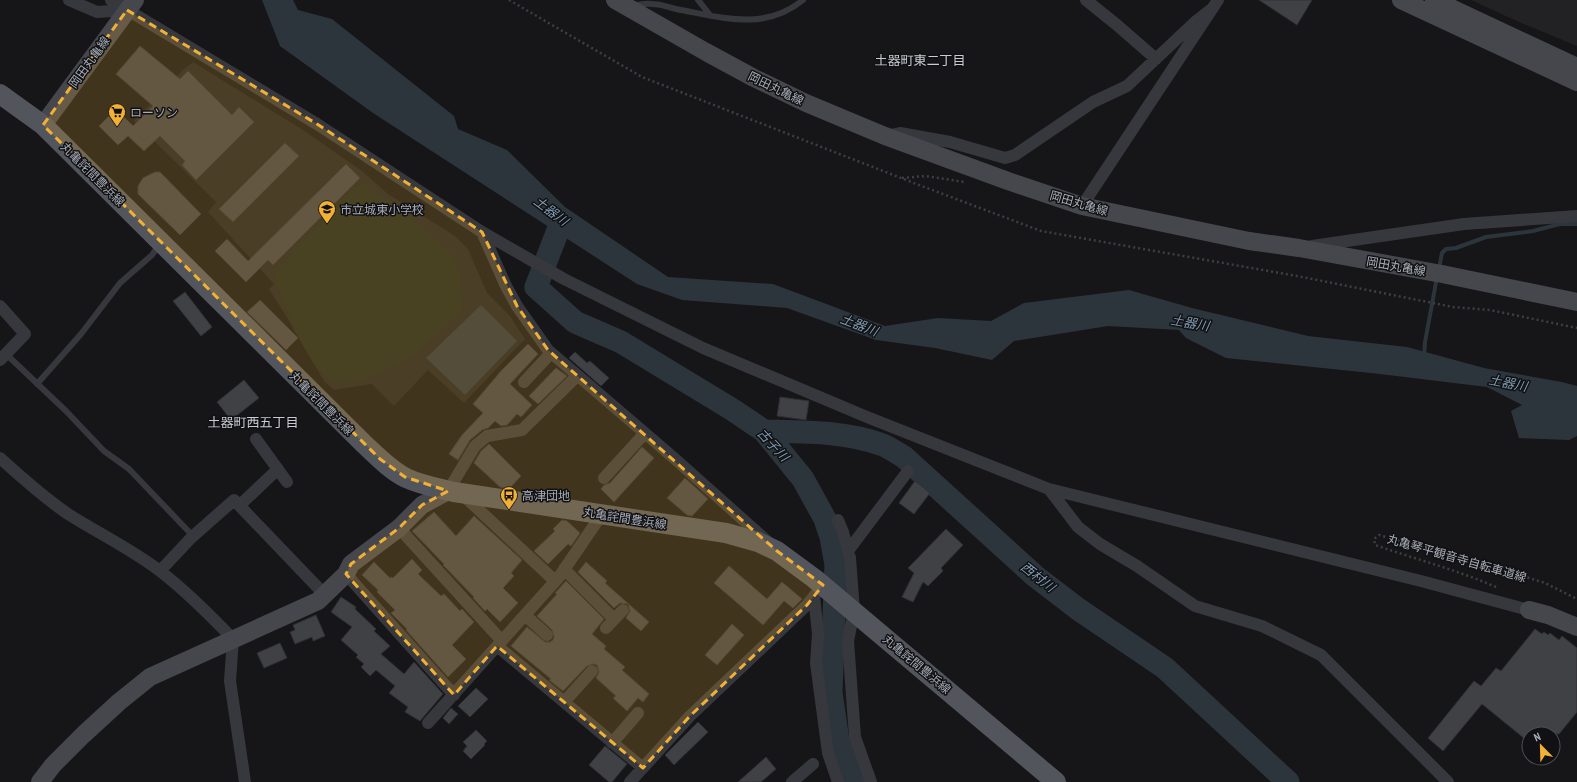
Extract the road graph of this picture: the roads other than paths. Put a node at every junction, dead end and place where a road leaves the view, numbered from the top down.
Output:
1 (69, 0) edge
2 (111, 0) edge
3 (698, 0) edge
4 (803, 0) edge
5 (1086, 0) edge
6 (1401, 0) edge
7 (1434, 0) edge
8 (619, 3) edge
9 (1215, 4) edge
10 (131, 5) edge
11 (710, 15) junction
12 (1156, 59) junction
13 (1574, 64) edge
14 (1577, 82) edge
15 (0, 94) edge
16 (43, 125) junction
17 (885, 136) junction
18 (1082, 206) junction
19 (1577, 216) edge
20 (482, 232) junction
21 (162, 242) junction
22 (1299, 248) junction
23 (1577, 302) edge
24 (0, 306) edge
25 (551, 353) junction
26 (3, 357) edge
27 (577, 376) junction
28 (524, 382) dead end
29 (37, 384) junction
30 (644, 433) junction
31 (256, 439) dead end
32 (0, 458) edge
33 (278, 469) junction
34 (908, 471) dead end
35 (604, 478) dead end
36 (287, 482) dead end
37 (1049, 489) junction
38 (455, 492) junction
39 (240, 506) junction
40 (602, 514) junction
41 (838, 520) dead end
42 (399, 528) junction
43 (193, 536) junction
44 (777, 551) junction
45 (848, 551) junction
46 (564, 569) junction
47 (160, 571) junction
48 (346, 574) junction
49 (555, 581) junction
50 (818, 591) junction
51 (325, 595) junction
52 (852, 609) junction
53 (623, 610) dead end
54 (1529, 610) joint
55 (525, 614) junction
56 (614, 619) junction
57 (1577, 627) edge
58 (606, 628) dead end
59 (547, 635) dead end
60 (233, 640) junction
61 (500, 643) junction
62 (592, 671) dead end
63 (454, 695) junction
64 (564, 702) junction
65 (638, 713) dead end
66 (428, 723) dead end
67 (612, 742) junction
68 (812, 764) dead end
69 (642, 768) junction
70 (40, 782) edge
71 (245, 782) edge
72 (630, 782) edge
73 (792, 782) edge
74 (838, 782) edge
75 (872, 782) edge
76 (1056, 782) edge
77 (1448, 782) edge

1 - 10 street
2 - 10 street
3 - 11 lane
4 - 11 lane
5 - 12 street
6 - 14 main road
7 - 13 main road
8 - 11 lane
8 - 17 main road, 岡田丸亀線
9 - 12 street
9 - 18 street
10 - 16 main road, 岡田丸亀線
10 - 20 street
12 - 17 street
15 - 16 main road, 丸亀詫間豊浜線
16 - 21 main road, 丸亀詫間豊浜線
17 - 18 main road, 岡田丸亀線
18 - 22 main road, 岡田丸亀線
19 - 22 street
20 - 25 street
20 - 37 street
21 - 29 lane
21 - 38 main road, 丸亀詫間豊浜線
22 - 23 main road, 岡田丸亀線
24 - 26 street
25 - 27 street
25 - 28 street
26 - 29 lane
27 - 30 street
27 - 38 street
29 - 43 lane
30 - 35 street
30 - 44 street
31 - 33 street
32 - 47 street
33 - 36 street
33 - 39 street
34 - 45 street
37 - 54 street
37 - 77 street
38 - 40 main road, 丸亀詫間豊浜線
38 - 42 main road
38 - 49 street
39 - 43 street
39 - 51 street
40 - 44 main road, 丸亀詫間豊浜線
40 - 46 street
41 - 45 street
42 - 48 main road
42 - 61 street
43 - 47 street
44 - 50 main road, 丸亀詫間豊浜線
45 - 52 street
46 - 49 street
46 - 56 street
47 - 60 street
48 - 51 main road
48 - 63 street
49 - 55 street
50 - 52 main road, 丸亀詫間豊浜線
50 - 69 street
50 - 74 street
51 - 60 main road
52 - 75 street
52 - 76 main road, 丸亀詫間豊浜線
53 - 56 street
54 - 57 main road
55 - 59 street
55 - 61 street
56 - 58 street
60 - 70 main road
60 - 71 street
61 - 63 street
61 - 64 street
62 - 64 street
63 - 66 street
64 - 67 street
65 - 67 street
67 - 69 street
68 - 73 street
69 - 72 street

